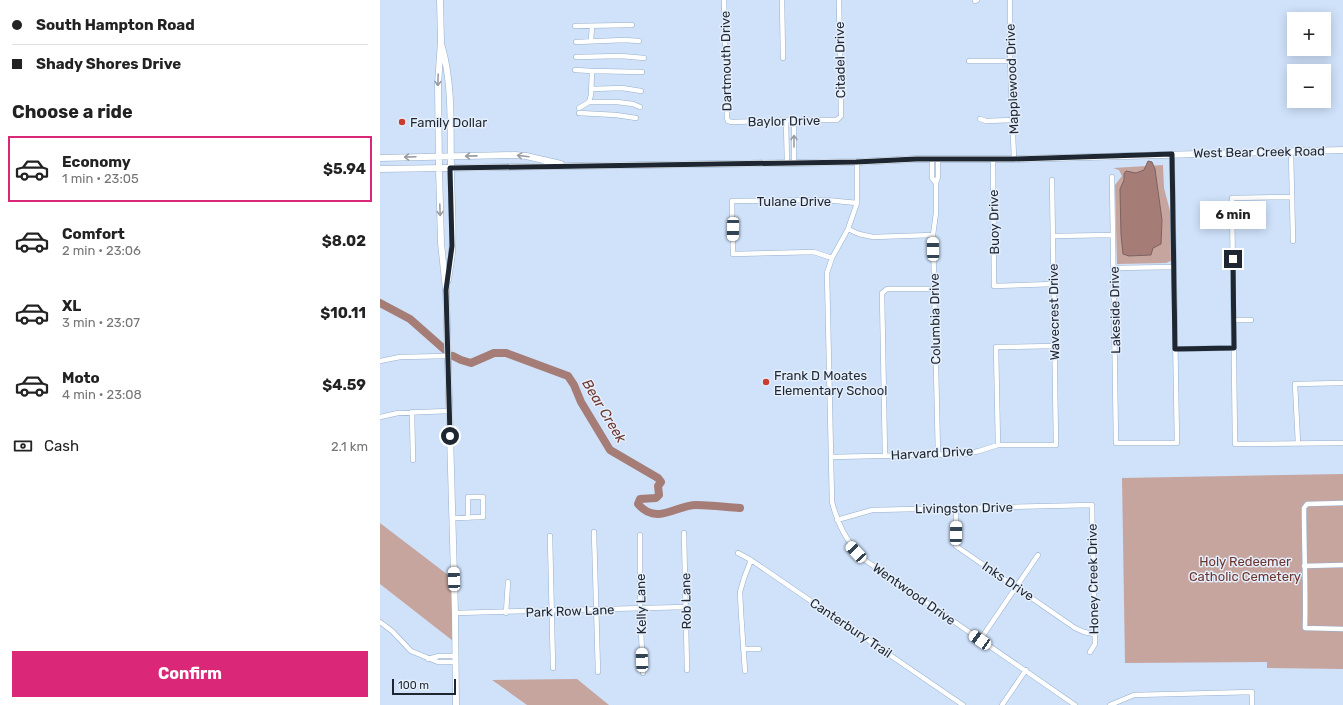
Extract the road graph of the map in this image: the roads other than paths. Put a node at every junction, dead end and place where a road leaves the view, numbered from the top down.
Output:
1 (440, 0) edge
2 (724, 0) edge
3 (782, 0) edge
4 (839, 0) edge
5 (1010, 0) edge
6 (575, 26) dead end
7 (592, 26) junction
8 (632, 26) dead end
9 (440, 41) junction
10 (591, 41) junction
11 (639, 41) dead end
12 (576, 42) dead end
13 (576, 57) dead end
14 (644, 58) dead end
15 (783, 58) dead end
16 (1010, 60) junction
17 (969, 61) dead end
18 (575, 70) dead end
19 (592, 71) junction
20 (642, 72) dead end
21 (592, 89) junction
22 (641, 91) dead end
23 (589, 102) junction
24 (640, 107) dead end
25 (636, 118) dead end
26 (840, 119) joint
27 (980, 119) dead end
28 (794, 120) junction
29 (1013, 120) junction
30 (728, 121) joint
31 (786, 121) junction
32 (1343, 150) edge
33 (1290, 151) junction
34 (1172, 154) junction
35 (439, 156) junction
36 (451, 156) junction
37 (380, 158) edge
38 (935, 159) junction
39 (993, 159) junction
40 (1014, 159) junction
41 (794, 162) junction
42 (856, 162) junction
43 (787, 163) junction
44 (575, 166) junction
45 (439, 168) junction
46 (450, 168) junction
47 (380, 169) edge
48 (1112, 177) dead end
49 (1052, 180) dead end
50 (1292, 197) junction
51 (857, 203) junction
52 (848, 229) junction
53 (933, 235) junction
54 (1113, 235) junction
55 (1053, 236) junction
56 (1293, 241) dead end
57 (832, 258) junction
58 (1174, 267) junction
59 (1114, 268) junction
60 (1054, 284) junction
61 (934, 289) junction
62 (446, 290) junction
63 (1234, 320) junction
64 (1251, 320) dead end
65 (1055, 346) junction
66 (1234, 348) junction
67 (1175, 349) junction
68 (448, 356) junction
69 (380, 361) edge
70 (1343, 383) edge
71 (449, 410) junction
72 (412, 412) junction
73 (380, 417) edge
74 (1298, 443) junction
75 (1343, 443) edge
76 (998, 445) junction
77 (1056, 445) joint
78 (938, 454) junction
79 (885, 456) junction
80 (832, 458) junction
81 (413, 460) dead end
82 (1343, 503) edge
83 (1092, 505) joint
84 (956, 508) junction
85 (453, 518) junction
86 (468, 518) junction
87 (837, 520) junction
88 (594, 532) dead end
89 (684, 533) dead end
90 (640, 535) dead end
91 (550, 536) dead end
92 (738, 553) dead end
93 (1038, 555) dead end
94 (751, 560) junction
95 (1343, 565) edge
96 (1304, 566) junction
97 (508, 582) dead end
98 (1017, 587) junction
99 (686, 607) junction
100 (640, 609) junction
101 (552, 610) junction
102 (597, 610) junction
103 (455, 613) junction
104 (506, 613) junction
105 (380, 622) edge
106 (1343, 629) edge
107 (1094, 634) junction
108 (980, 640) junction
109 (743, 649) junction
110 (759, 649) dead end
111 (1090, 652) dead end
112 (456, 659) junction
113 (554, 668) dead end
114 (687, 670) dead end
115 (1026, 670) junction
116 (598, 672) dead end
117 (745, 672) dead end
118 (643, 674) dead end
119 (456, 705) edge
120 (963, 705) edge
121 (1002, 705) edge
122 (1075, 705) edge
123 (1110, 705) edge
124 (1252, 705) edge

1 - 9 main road
2 - 30 street, Dartmouth Drive
3 - 15 street
4 - 26 street, Citadel Drive
5 - 16 street, Mapplewood Drive
6 - 7 street
7 - 8 street
7 - 10 street
9 -> 35 main road
9 - 36 main road
10 - 11 street
10 - 12 street
13 - 14 street
16 - 17 street
16 - 29 street, Mapplewood Drive
18 - 19 street
19 - 20 street
19 - 21 street
21 - 22 street
21 - 23 street
23 - 24 street
23 - 25 street
26 - 28 street, Baylor Drive
27 - 29 street
28 - 31 street, Baylor Drive
41 -> 28 street
29 - 40 street, Mapplewood Drive
30 - 31 street, Baylor Drive
31 - 43 street
32 - 33 main road, West Bear Creek Road
33 - 34 main road, West Bear Creek Road
33 - 50 street
34 - 40 main road, West Bear Creek Road
34 - 58 street
35 - 36 main road, West Bear Creek Road
35 -> 37 main road, West Bear Creek Road
35 - 45 main road
44 -> 36 main road, West Bear Creek Road
36 - 46 main road
38 - 39 main road, West Bear Creek Road
38 - 42 main road, West Bear Creek Road
38 - 53 street, Columbia Drive
39 - 40 main road, West Bear Creek Road
39 - 60 street, Buoy Drive
41 - 42 main road, West Bear Creek Road
41 - 43 main road, West Bear Creek Road
42 - 51 street
43 - 44 main road, West Bear Creek Road
44 - 46 main road, West Bear Creek Road
45 - 46 main road, West Bear Creek Road
45 - 47 main road, West Bear Creek Road
45 -> 62 main road
46 - 62 main road
48 - 54 street, Lakeside Drive
49 - 55 street, Wavecrest Drive
50 - 56 street
50 - 63 street
51 - 52 street, Wentwood Drive
51 - 57 street, Tulane Drive
52 - 53 street
52 - 57 street, Wentwood Drive
53 - 61 street, Columbia Drive
54 - 55 street
54 - 59 street, Lakeside Drive
55 - 60 street, Wavecrest Drive
57 - 80 street, Wentwood Drive
58 - 59 street
58 - 67 street
59 - 67 street, Lakeside Drive
60 - 65 street, Wavecrest Drive
61 - 78 street, Columbia Drive
61 - 79 street
62 - 68 main road
63 - 64 street
63 - 66 street
65 - 76 street
65 - 77 street, Wavecrest Drive
66 - 67 street
66 - 74 street
68 - 69 street
68 - 71 main road
70 - 74 street
71 - 72 street
71 - 85 main road
72 - 73 street
72 - 81 street
74 - 75 street
76 - 77 street, Harvard Drive
76 - 78 street, Harvard Drive
78 - 79 street, Harvard Drive
79 - 80 street, Harvard Drive
80 - 87 street, Wentwood Drive
82 - 96 street
83 - 84 street, Livingston Drive
83 - 107 street, Honey Creek Drive
84 - 87 street, Livingston Drive
84 - 98 street, Inks Drive
85 - 86 street
85 - 103 main road
86 - 86 street
87 - 108 street, Wentwood Drive
88 - 102 street
89 - 99 street, Rob Lane
90 - 100 street, Kelly Lane
91 - 101 street
92 - 94 street, Canterbury Trail
93 - 98 street
94 - 109 street
94 - 120 street, Canterbury Trail
95 - 96 street
96 - 106 street
97 - 104 street
98 - 107 street, Inks Drive
98 - 108 street
99 - 100 street, Park Row Lane
99 - 114 street, Rob Lane
100 - 102 street, Park Row Lane
100 - 118 street, Kelly Lane
101 - 102 street, Park Row Lane
101 - 104 street, Park Row Lane
101 - 113 street
102 - 116 street
103 - 104 street, Park Row Lane
103 - 112 main road
105 - 112 street
107 - 111 street, Honey Creek Drive
108 - 115 street, Wentwood Drive
109 - 110 street
109 - 117 street
112 - 119 main road
115 - 121 street
115 - 122 street, Wentwood Drive
123 - 124 street

